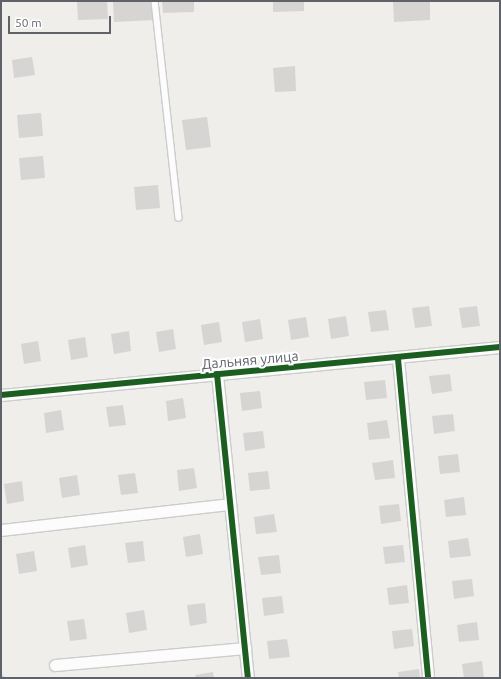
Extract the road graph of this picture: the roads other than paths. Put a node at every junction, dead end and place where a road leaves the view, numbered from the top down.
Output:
1 (155, 1) edge
2 (179, 218) dead end
3 (500, 347) edge
4 (398, 359) junction
5 (217, 374) junction
6 (1, 395) edge
7 (230, 504) junction
8 (1, 530) edge
9 (245, 648) junction
10 (55, 665) dead end
11 (248, 678) edge
12 (428, 678) edge

1 - 2 lane
3 - 4 street, Дальняя улица
4 - 5 street, Дальняя улица
4 - 12 street
5 - 6 street, Дальняя улица
5 - 7 street
7 - 8 street
7 - 9 street
9 - 10 street
9 - 11 street

